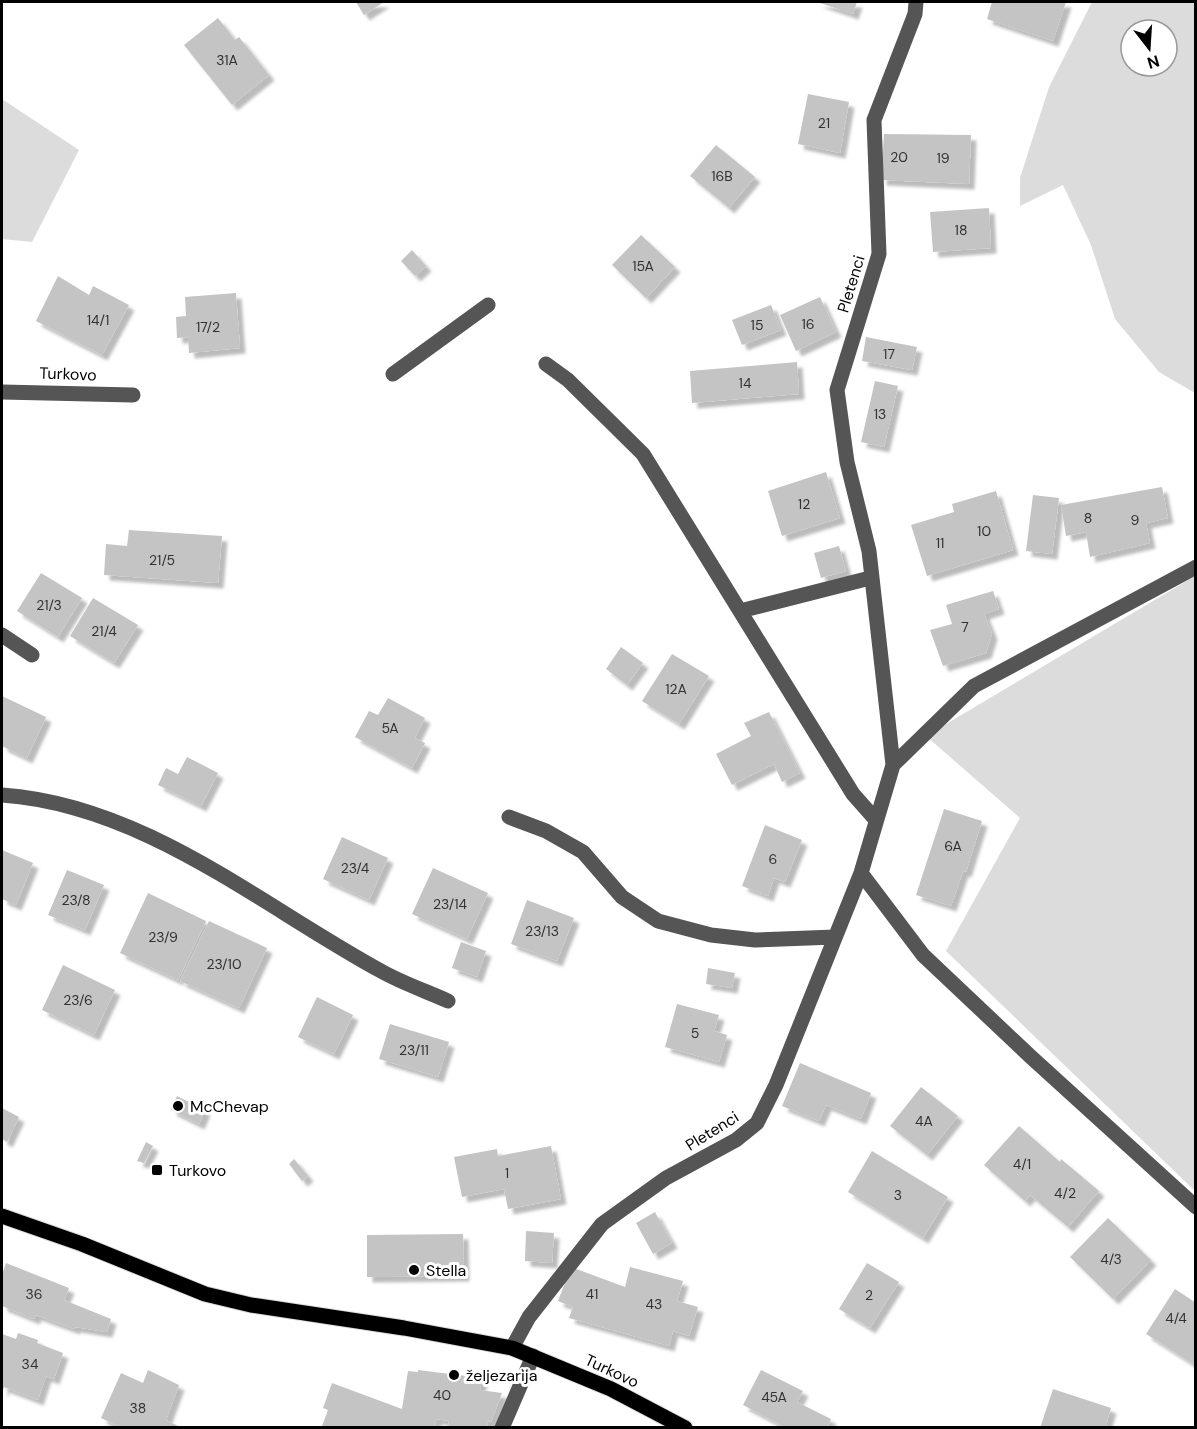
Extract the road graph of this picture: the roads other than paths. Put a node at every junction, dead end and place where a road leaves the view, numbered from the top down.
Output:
1 (916, 2) edge
2 (488, 305) dead end
3 (546, 364) dead end
4 (393, 374) dead end
5 (2, 392) edge
6 (133, 395) dead end
7 (1196, 567) edge
8 (870, 578) junction
9 (740, 611) junction
10 (2, 635) edge
11 (32, 655) dead end
12 (893, 765) junction
13 (2, 795) edge
14 (509, 817) dead end
15 (876, 820) junction
16 (861, 873) junction
17 (835, 937) junction
18 (448, 1000) dead end
19 (1196, 1207) edge
20 (2, 1216) edge
21 (512, 1348) junction
22 (533, 1356) junction
23 (502, 1428) edge
24 (685, 1428) edge

1 - 8 street, Pletenci
2 - 4 street
3 - 9 street
5 - 6 street, Turkovo
7 - 12 street, Pletenci
8 - 9 street
8 - 12 street, Pletenci
9 - 15 street
10 - 11 street
12 - 15 street, Pletenci
13 - 18 street
14 - 17 street
15 - 16 street, Pletenci
16 - 17 street, Pletenci
16 - 19 street
17 - 21 street, Pletenci
20 - 21 main road, Turkovo
21 - 22 main road, Turkovo
22 - 23 street
22 - 24 main road, Turkovo

